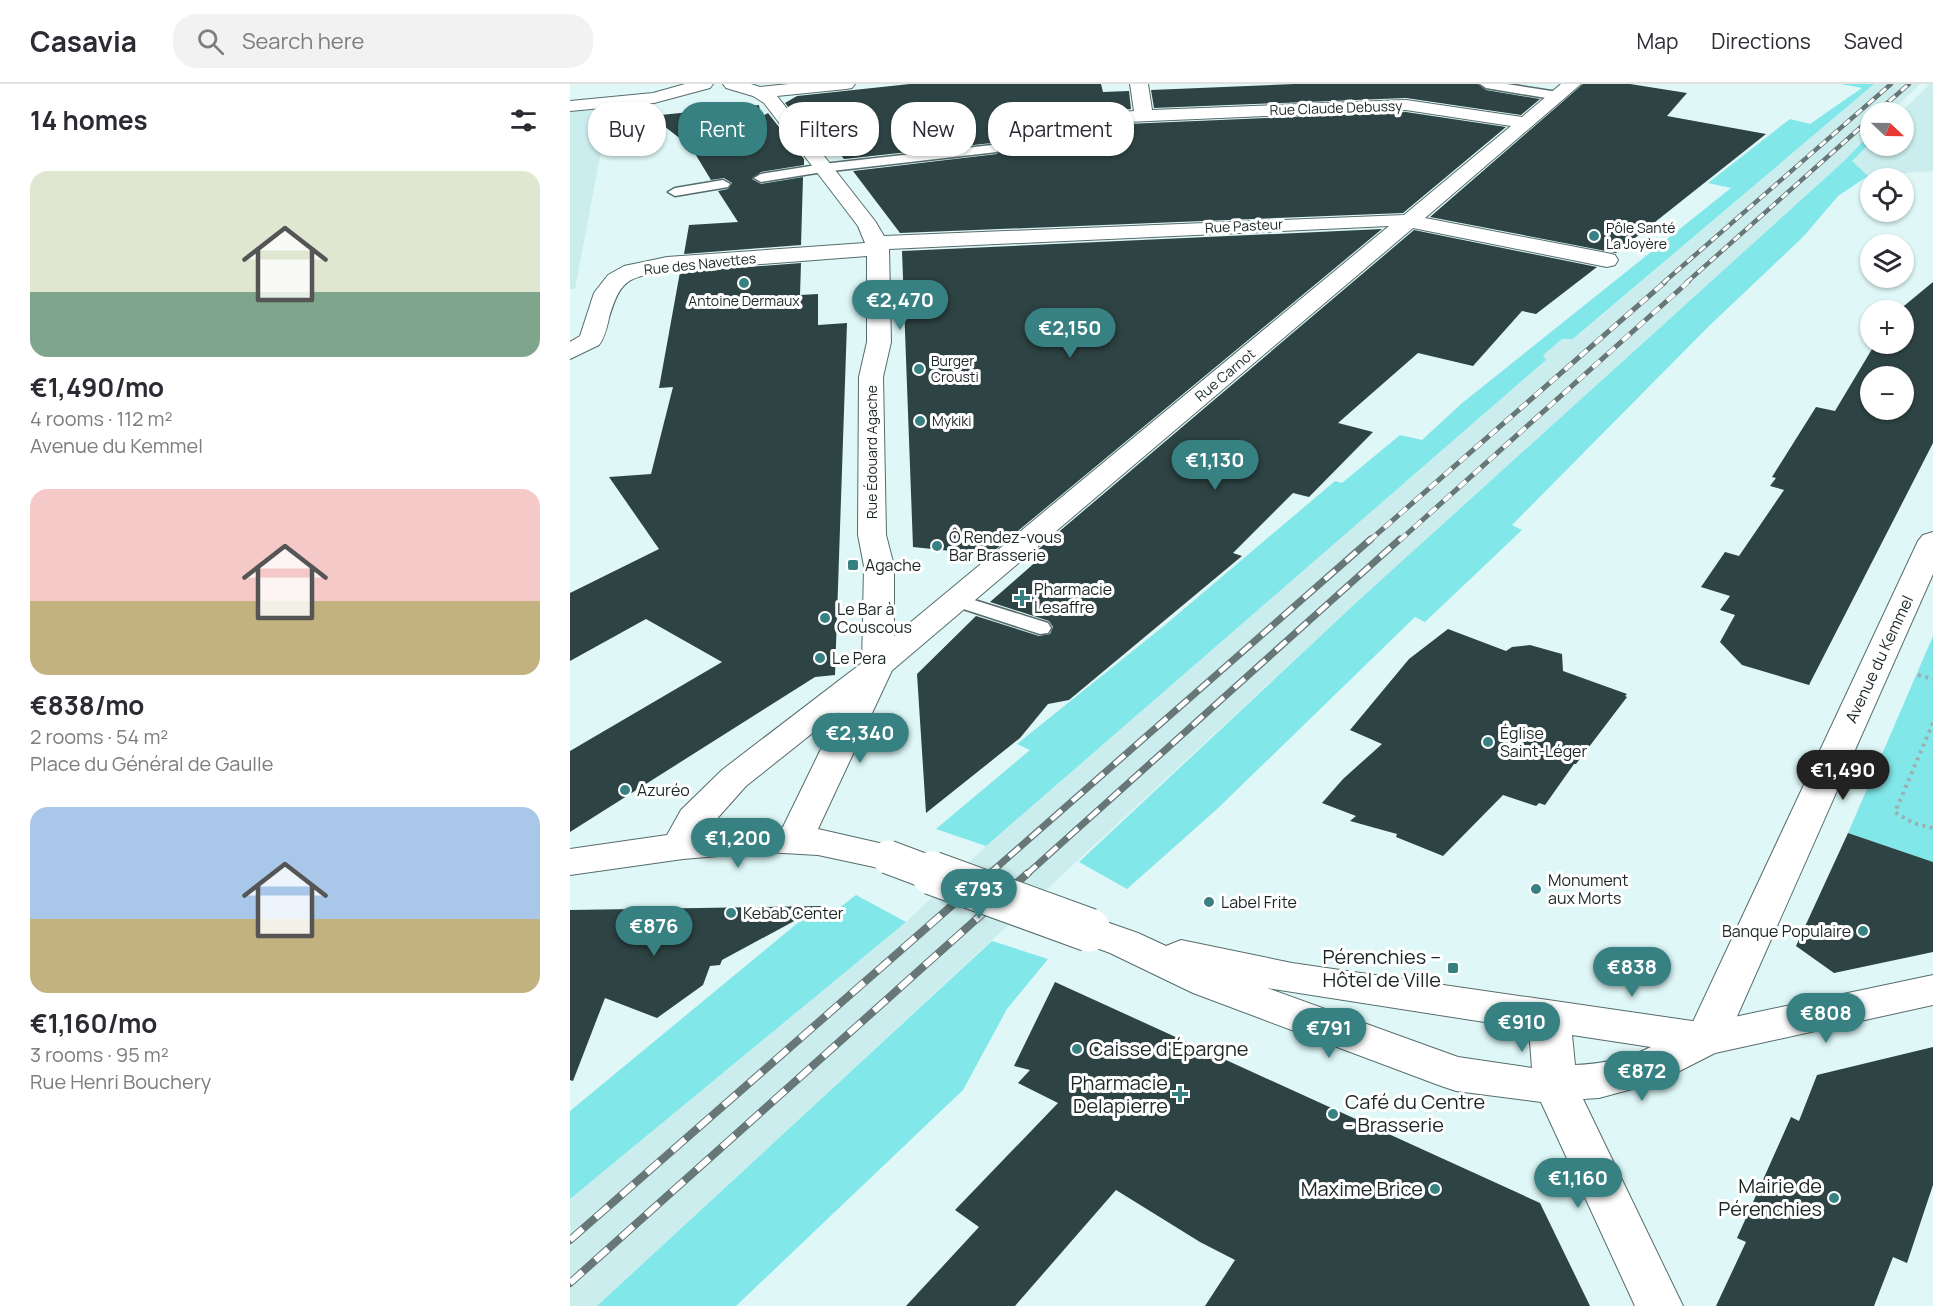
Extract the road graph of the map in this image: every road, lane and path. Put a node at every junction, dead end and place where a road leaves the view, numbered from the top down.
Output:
1 (665, 84) edge
2 (704, 84) edge
3 (732, 84) edge
4 (846, 84) edge
5 (1139, 84) edge
6 (1486, 84) edge
7 (1565, 90) edge
8 (759, 92) junction
9 (570, 100) edge
10 (570, 106) edge
11 (1134, 116) edge
12 (1144, 116) junction
13 (1526, 123) junction
14 (988, 149) edge
15 (823, 168) junction
16 (761, 178) dead end
17 (723, 184) dead end
18 (675, 192) dead end
19 (1410, 221) junction
20 (877, 246) junction
21 (1607, 260) dead end
22 (570, 352) edge
23 (1933, 541) edge
24 (955, 600) junction
25 (1040, 628) dead end
26 (878, 666) junction
27 (1933, 723) edge
28 (1933, 828) edge
29 (795, 840) junction
30 (679, 847) junction
31 (570, 862) edge
32 (1106, 936) junction
33 (1933, 990) edge
34 (1550, 1016) junction
35 (1706, 1039) junction
36 (1555, 1085) junction
37 (1659, 1306) edge

1 - 9 street
2 - 10 street
3 - 8 street, Rue Édouard Agache
4 - 8 street
5 - 12 street
6 - 7 lane
7 - 13 street, Rue Carnot
8 - 15 street, Rue Édouard Agache
11 - 12 street, Rue Claude Debussy
12 - 13 street, Rue Claude Debussy
13 - 19 street, Rue Carnot
14 - 15 lane
15 - 16 lane
15 - 20 street, Rue Édouard Agache
17 - 18 lane
19 - 20 street, Rue Pasteur
19 - 21 street, Rue Pasteur
19 - 24 street, Rue Carnot
20 - 22 street, Rue des Navettes
20 - 26 street, Rue Édouard Agache
23 - 35 street, Avenue du Kemmel
24 - 25 lane
24 - 26 street, Rue Carnot
26 - 29 street, Rue Carnot
26 - 30 street, Rue Carnot
27 - 28 path
29 - 30 street
29 - 32 street, bridge
30 - 31 street
32 - 34 street
32 - 36 street
33 - 35 street
34 - 35 street
34 - 36 street
35 - 36 street
36 - 37 street

